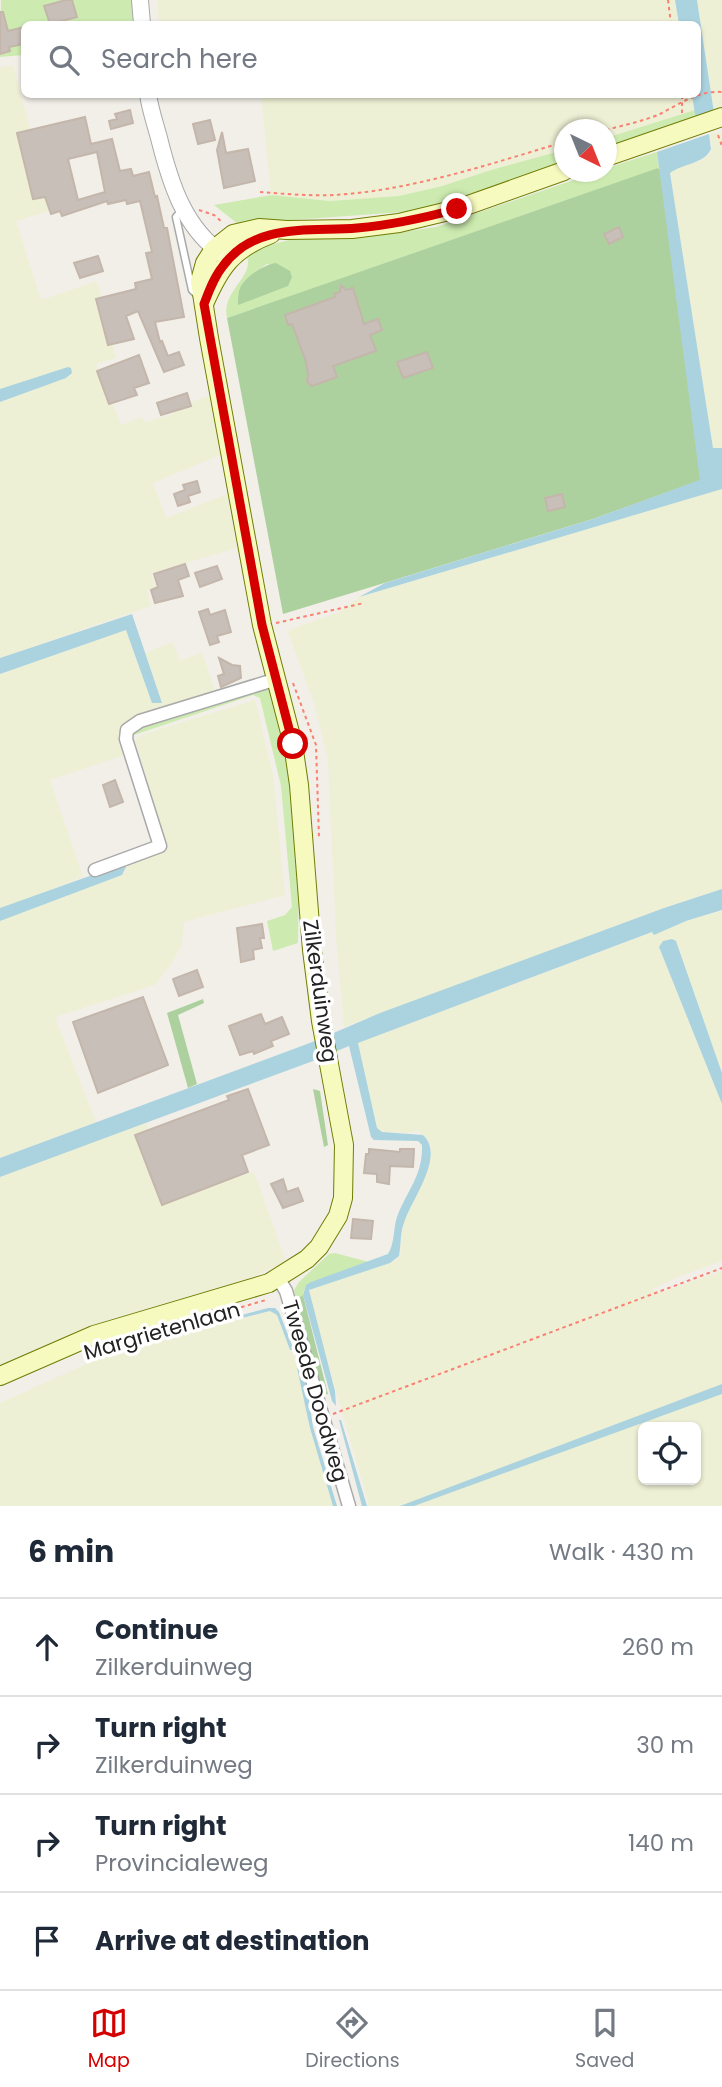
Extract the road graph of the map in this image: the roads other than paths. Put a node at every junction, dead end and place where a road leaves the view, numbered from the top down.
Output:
1 (140, 0) edge
2 (142, 21) edge
3 (149, 98) edge
4 (722, 117) edge
5 (617, 154) edge
6 (554, 176) edge
7 (183, 208) junction
8 (221, 250) junction
9 (204, 304) junction
10 (277, 679) junction
11 (95, 870) dead end
12 (278, 1278) junction
13 (0, 1376) edge
14 (349, 1506) edge

1 - 2 street
3 - 7 street, Zilkerduinweg
4 - 5 main road
6 - 8 main road
7 - 8 street, Zilkerduinweg
7 - 9 lane, Zilkerduinweg
8 - 9 main road, Zilkerduinweg
9 - 10 main road, Zilkerduinweg
10 - 11 street
10 - 12 main road, Zilkerduinweg
12 - 13 main road, Margrietenlaan
12 - 14 street, Tweede Doodweg

